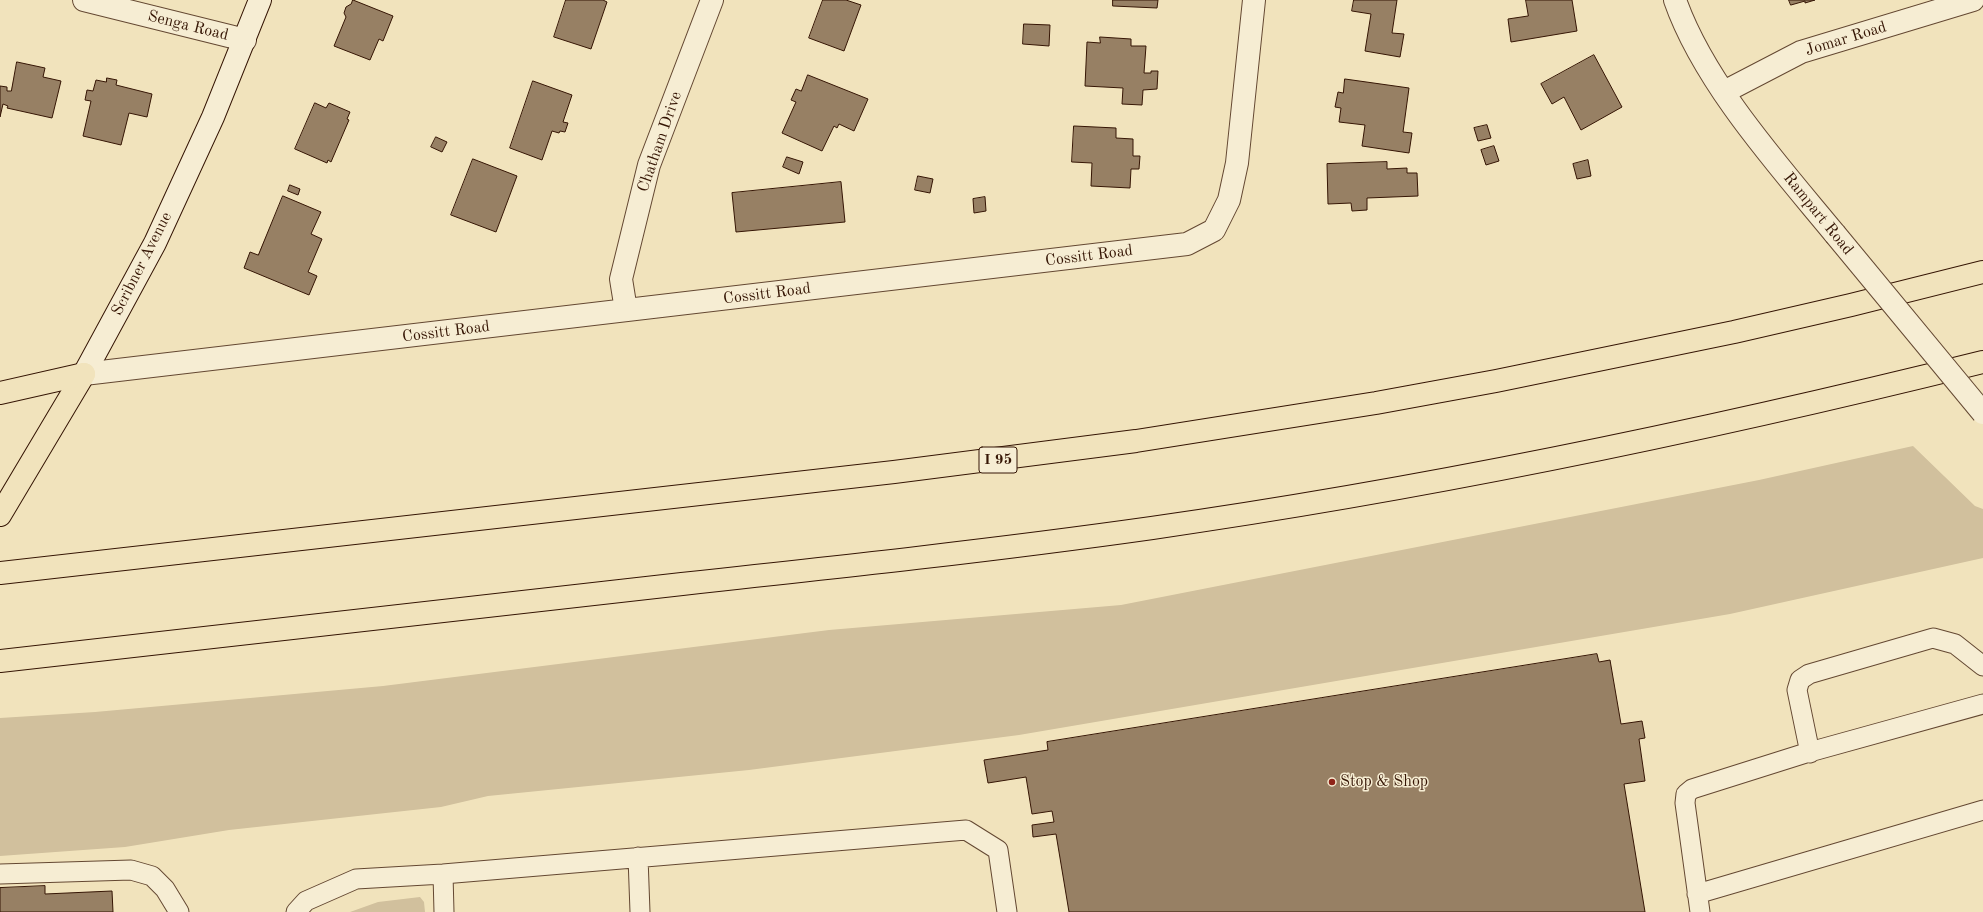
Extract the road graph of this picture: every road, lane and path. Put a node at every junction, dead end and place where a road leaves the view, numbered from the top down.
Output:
1 (84, 0) edge
2 (260, 0) edge
3 (712, 0) edge
4 (1254, 0) edge
5 (1674, 0) edge
6 (1973, 0) edge
7 (246, 40) junction
8 (1724, 92) junction
9 (1983, 272) edge
10 (626, 310) junction
11 (1983, 362) edge
12 (84, 374) junction
13 (0, 393) edge
14 (1983, 413) edge
15 (0, 515) edge
16 (0, 573) edge
17 (0, 661) edge
18 (1983, 666) edge
19 (1983, 704) edge
20 (1810, 753) junction
21 (1983, 810) edge
22 (638, 857) junction
23 (0, 874) edge
24 (443, 874) junction
25 (1698, 903) edge
26 (179, 912) edge
27 (296, 912) edge
28 (444, 912) edge
29 (640, 912) edge
30 (1007, 912) edge

1 - 7 street, Senga Road
2 - 7 street, Scribner Avenue
3 - 10 street, Chatham Drive
4 - 10 street, Cossitt Road
5 - 8 street, Rampart Road
6 - 8 street, Jomar Road
7 - 12 street, Scribner Avenue
8 - 14 street, Rampart Road, bridge
9 - 16 main road, I 95
10 - 12 street, Cossitt Road
11 - 17 main road
12 - 13 main road
12 - 15 main road, Scribner Avenue
18 - 20 lane
19 - 20 lane
20 - 25 lane
21 - 25 lane
22 - 24 lane
22 - 29 lane
22 - 30 lane
23 - 26 lane
24 - 27 lane
24 - 28 lane

